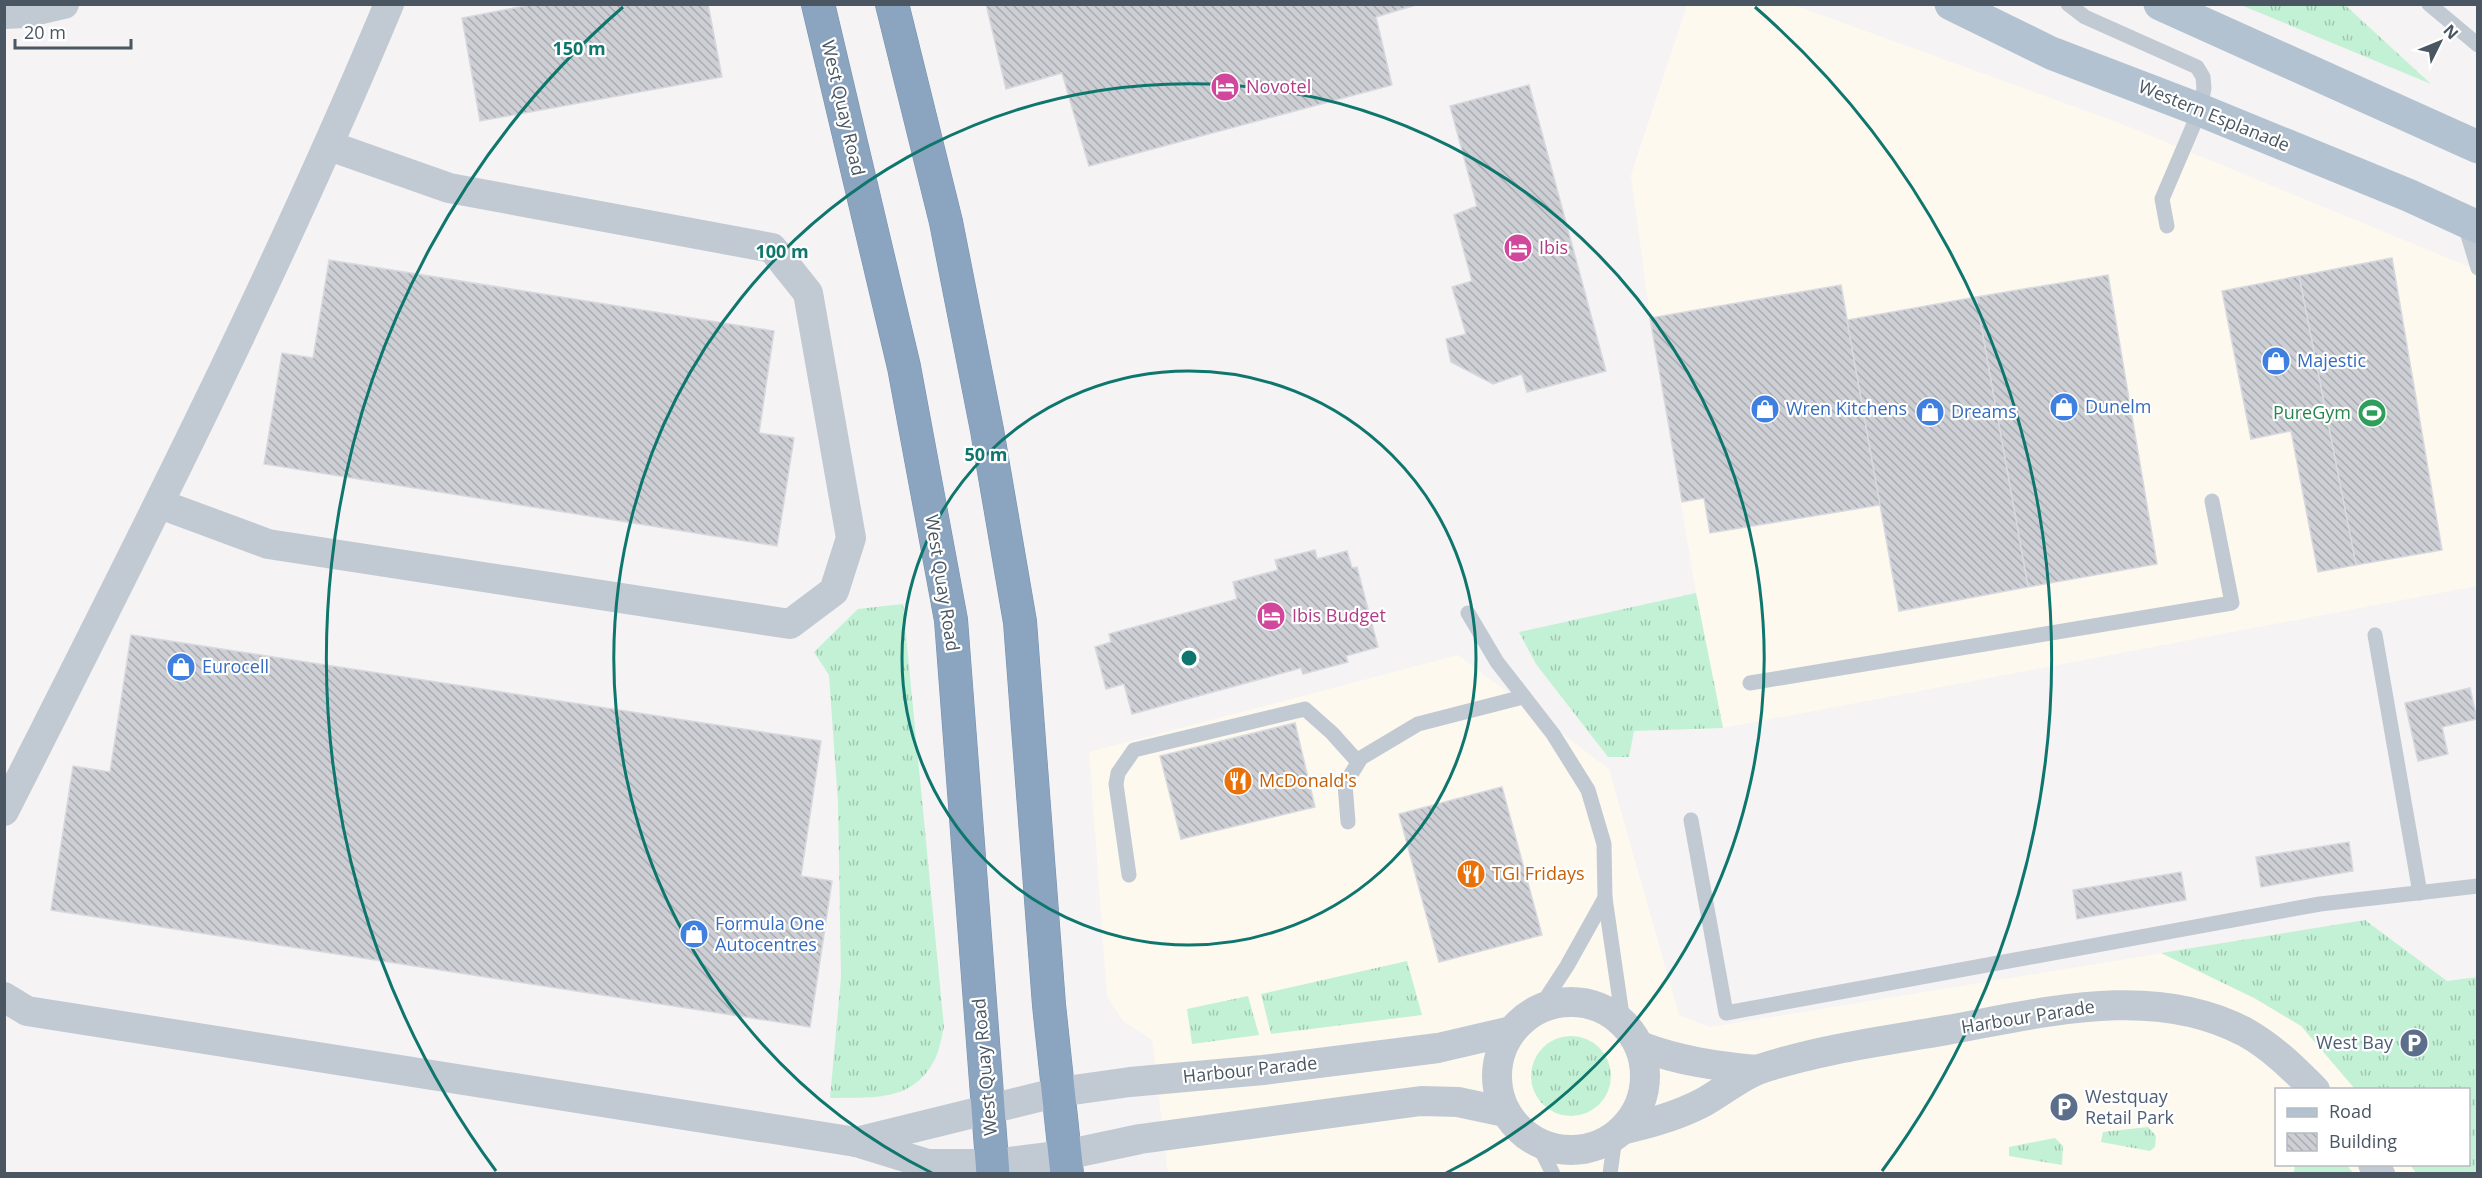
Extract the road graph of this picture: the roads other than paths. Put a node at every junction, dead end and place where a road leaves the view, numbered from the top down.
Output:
1 (64, 4) edge
2 (389, 4) edge
3 (818, 4) edge
4 (892, 4) edge
5 (1950, 4) edge
6 (2068, 4) edge
7 (2160, 4) edge
8 (2429, 4) edge
9 (11, 16) edge
10 (2478, 45) edge
11 (2200, 110) junction
12 (330, 146) junction
13 (2478, 147) edge
14 (2471, 224) edge
15 (2167, 226) dead end
16 (2478, 268) edge
17 (2212, 501) dead end
18 (160, 504) junction
19 (1468, 613) dead end
20 (2375, 635) dead end
21 (1750, 683) dead end
22 (1523, 697) junction
23 (1358, 762) junction
24 (4, 811) edge
25 (1691, 820) dead end
26 (1348, 822) dead end
27 (1129, 875) dead end
28 (2478, 886) edge
29 (2420, 893) junction
30 (1605, 898) junction
31 (4, 997) edge
32 (1539, 1009) junction
33 (1623, 1022) junction
34 (1511, 1031) junction
35 (1640, 1046) junction
36 (1757, 1070) junction
37 (2314, 1088) edge
38 (1059, 1092) junction
39 (988, 1108) junction
40 (1505, 1112) junction
41 (1620, 1133) junction
42 (856, 1142) junction
43 (1537, 1142) junction
44 (1066, 1164) edge
45 (993, 1169) edge
46 (1553, 1173) edge
47 (1610, 1173) edge

1 - 9 street
2 - 12 street
3 - 39 highway, West Quay Road
4 - 38 highway
5 - 11 main road, Western Esplanade
6 - 11 lane
7 - 13 main road
8 - 10 lane
11 - 14 main road, Western Esplanade
11 - 15 lane
12 - 18 street
12 - 18 street
14 - 16 lane
17 - 21 lane
18 - 24 street
19 - 22 lane
20 - 29 lane
22 - 23 lane
22 - 30 lane
23 - 26 lane
23 - 27 lane
25 - 29 lane
28 - 29 lane
30 - 32 lane
30 - 33 lane
31 - 42 street
32 - 33 street
32 - 34 street
33 - 35 street
34 - 38 street, Harbour Parade
34 - 40 street
35 - 36 street, Harbour Parade
35 - 41 street
36 - 37 street, Harbour Parade
36 - 41 street, Harbour Parade
38 - 39 street, Harbour Parade
38 - 44 highway
39 - 42 street, Harbour Parade
39 - 45 highway, West Quay Road
40 - 43 street
40 - 44 street
41 - 43 street
41 - 47 lane
42 - 45 street
43 - 46 lane
44 - 45 street

